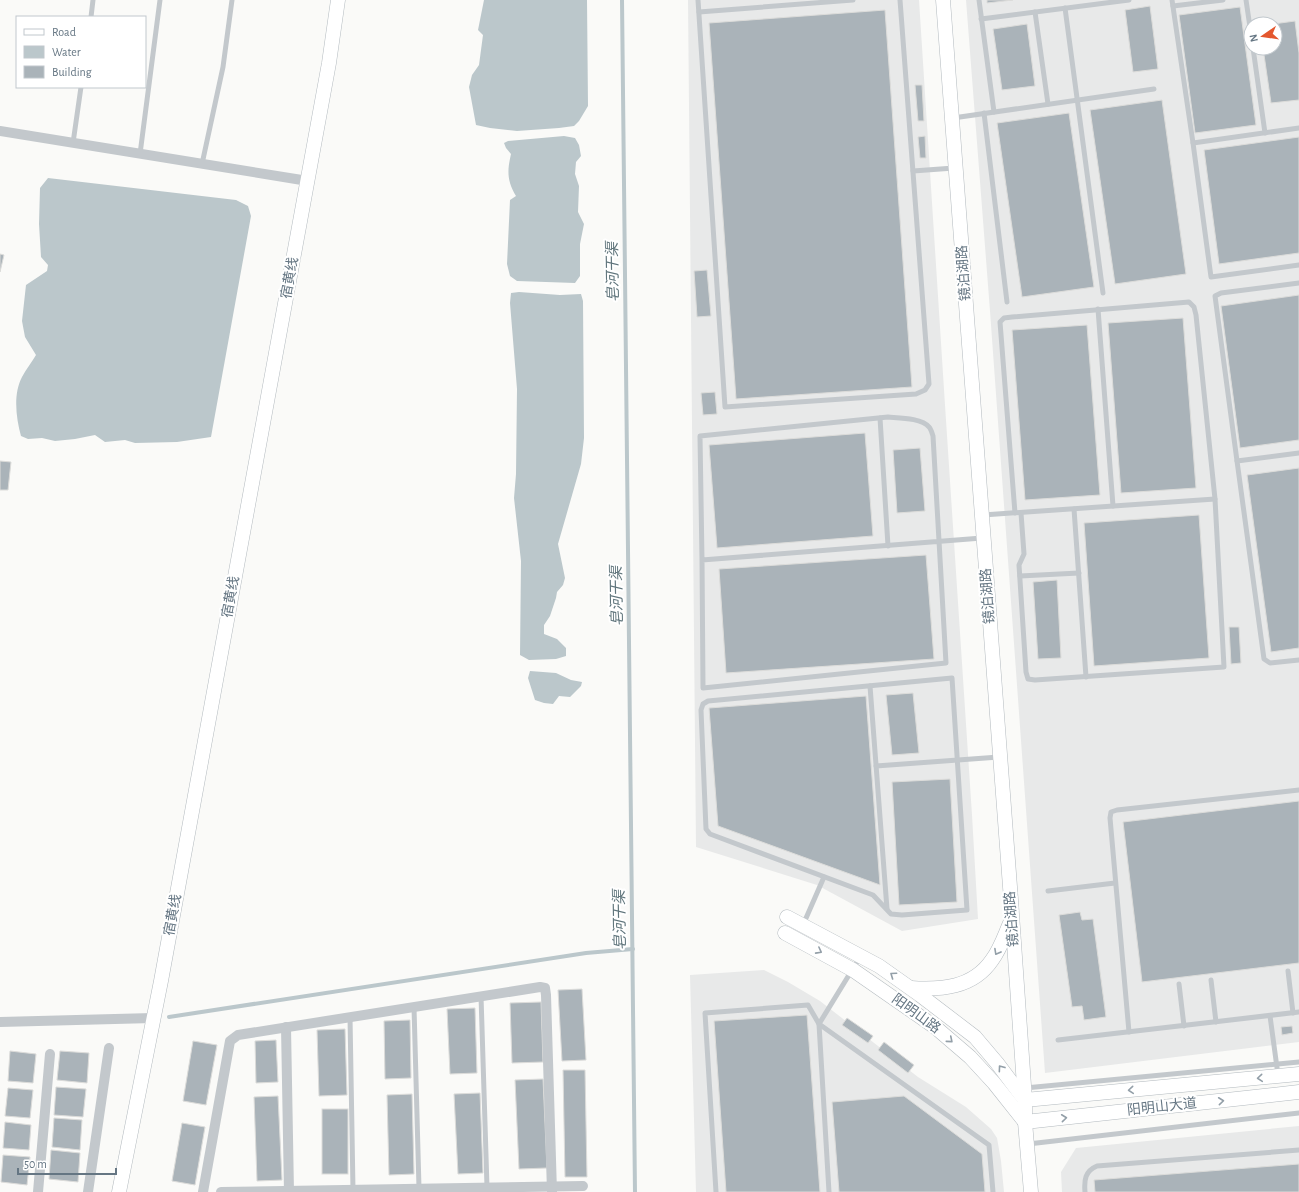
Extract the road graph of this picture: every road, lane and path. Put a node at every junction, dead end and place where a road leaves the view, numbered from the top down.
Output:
1 (93, 0) edge
2 (160, 0) edge
3 (232, 0) edge
4 (338, 0) edge
5 (698, 0) edge
6 (769, 0) edge
7 (853, 0) edge
8 (900, 0) edge
9 (943, 0) edge
10 (978, 0) edge
11 (1129, 0) edge
12 (1172, 0) edge
13 (1223, 0) edge
14 (1246, 0) edge
15 (770, 6) junction
16 (1173, 6) junction
17 (1065, 8) junction
18 (699, 12) junction
19 (1035, 12) junction
20 (91, 16) edge
21 (1248, 16) edge
22 (981, 20) junction
23 (1254, 56) edge
24 (81, 88) edge
25 (1154, 89) dead end
26 (1077, 100) junction
27 (1048, 104) junction
28 (994, 112) junction
29 (984, 113) junction
30 (952, 118) junction
31 (1299, 128) edge
32 (0, 131) edge
33 (1265, 133) junction
34 (73, 143) junction
35 (1193, 143) junction
36 (140, 154) junction
37 (202, 164) junction
38 (956, 168) junction
39 (913, 171) junction
40 (308, 181) junction
41 (1299, 265) edge
42 (1299, 283) edge
43 (1103, 293) dead end
44 (1007, 302) dead end
45 (1098, 309) junction
46 (880, 418) junction
47 (1299, 453) edge
48 (1237, 461) junction
49 (1215, 499) junction
50 (1113, 506) junction
51 (1074, 509) junction
52 (1015, 513) junction
53 (1021, 513) junction
54 (982, 515) junction
55 (984, 538) junction
56 (939, 542) junction
57 (888, 546) junction
58 (702, 560) junction
59 (1079, 573) junction
60 (1020, 576) junction
61 (1299, 660) edge
62 (1086, 677) junction
63 (870, 686) junction
64 (1000, 757) junction
65 (958, 760) junction
66 (876, 766) junction
67 (1299, 790) edge
68 (824, 877) junction
69 (1116, 884) junction
70 (1048, 891) dead end
71 (887, 910) junction
72 (787, 917) dead end
73 (1012, 917) junction
74 (802, 926) junction
75 (785, 933) dead end
76 (861, 956) junction
77 (853, 970) junction
78 (1288, 971) dead end
79 (1211, 980) dead end
80 (1179, 984) dead end
81 (911, 988) junction
82 (481, 996) junction
83 (414, 1007) junction
84 (1296, 1013) edge
85 (1270, 1016) junction
86 (350, 1017) junction
87 (153, 1018) junction
88 (0, 1022) edge
89 (1216, 1022) junction
90 (819, 1024) junction
91 (1184, 1026) junction
92 (286, 1027) junction
93 (1129, 1032) junction
94 (1058, 1040) dead end
95 (109, 1048) dead end
96 (50, 1054) dead end
97 (1299, 1062) edge
98 (1277, 1070) junction
99 (1299, 1074) edge
100 (1299, 1092) edge
101 (1024, 1094) junction
102 (1299, 1113) edge
103 (1025, 1122) junction
104 (1028, 1144) junction
105 (1299, 1150) edge
106 (583, 1186) dead end
107 (487, 1187) junction
108 (515, 1189) edge
109 (552, 1189) edge
110 (353, 1190) junction
111 (423, 1190) edge
112 (470, 1190) edge
113 (289, 1191) edge
114 (335, 1191) edge
115 (381, 1191) edge
116 (38, 1192) edge
117 (88, 1192) edge
118 (119, 1192) edge
119 (203, 1192) edge
120 (221, 1192) edge
121 (716, 1192) edge
122 (829, 1192) edge
123 (993, 1192) edge
124 (1031, 1192) edge
125 (1085, 1192) edge

1 - 20 lane
2 - 36 lane
3 - 37 lane
4 - 40 main road, 宿黄线
5 - 18 lane
6 - 15 lane
7 - 15 lane
8 - 39 lane
9 - 30 main road, 镜泊湖路
10 - 22 lane
11 - 17 lane
12 - 16 lane
13 - 16 lane
14 - 21 lane
15 - 18 lane
16 - 35 lane
17 - 19 lane
17 - 26 lane
18 - 39 lane
19 - 22 lane
19 - 27 lane
22 - 28 lane
23 - 33 lane
24 - 34 lane
25 - 26 lane
26 - 27 lane
26 - 43 lane
27 - 28 lane
28 - 29 lane
29 - 30 lane
29 - 44 lane
30 - 38 main road, 镜泊湖路
31 - 33 lane
32 - 34 street
33 - 35 lane
34 - 36 street
35 - 41 lane
36 - 37 street
37 - 40 street
38 - 39 lane
38 - 54 main road, 镜泊湖路
40 - 87 main road, 宿黄线
42 - 48 lane
45 - 49 lane
45 - 50 lane
45 - 52 lane
46 - 56 lane
46 - 57 lane
46 - 58 lane
47 - 48 lane
48 - 61 lane
49 - 50 lane
49 - 62 lane
50 - 51 lane
51 - 53 lane
51 - 59 lane
52 - 53 lane
52 - 54 lane
53 - 60 lane
54 - 55 main road, 镜泊湖路
55 - 56 lane
55 - 64 main road, 镜泊湖路
56 - 57 lane
56 - 58 lane
57 - 58 lane
59 - 60 lane
59 - 62 lane
60 - 62 lane
63 - 65 lane
63 - 66 lane
63 - 68 lane
64 - 65 lane
64 - 73 main road, 镜泊湖路
65 - 66 lane
65 - 71 lane
66 - 71 lane
67 - 69 lane
68 - 71 lane
68 - 74 lane
69 - 70 lane
69 - 93 lane
72 - 74 main road, 阳明山路
73 -> 81 main road
73 - 101 main road, 镜泊湖路
74 - 76 main road, 阳明山路
75 -> 77 main road, 阳明山路
76 - 77 lane
81 -> 76 main road, 阳明山路
77 - 90 lane
77 -> 103 main road, 阳明山路
78 - 84 lane
79 - 89 lane
80 - 91 lane
101 -> 81 main road, 阳明山路
82 - 83 street
82 - 107 lane
82 - 109 street
83 - 86 street
83 - 111 lane
84 - 85 lane
85 - 89 lane
85 - 98 lane
86 - 92 street
86 - 110 lane
87 - 88 street
87 - 118 main road, 宿黄线
89 - 91 lane
90 - 121 lane
90 - 122 lane
90 - 123 lane
91 - 93 lane
92 - 113 street
92 - 119 street
93 - 94 lane
95 - 117 street
96 - 116 street
97 - 98 lane
98 - 99 main road, 阳明山大道
98 - 101 main road, 阳明山大道
103 -> 100 main road, 阳明山大道
101 - 103 main road, 镜泊湖路
102 - 104 lane
103 - 104 main road, 镜泊湖路
104 - 124 main road, 镜泊湖路
105 - 125 lane
106 - 109 street
107 - 108 street
107 - 112 street
108 - 109 street
110 - 114 street
110 - 115 street
111 - 112 street
111 - 115 street
113 - 114 street
113 - 120 street

